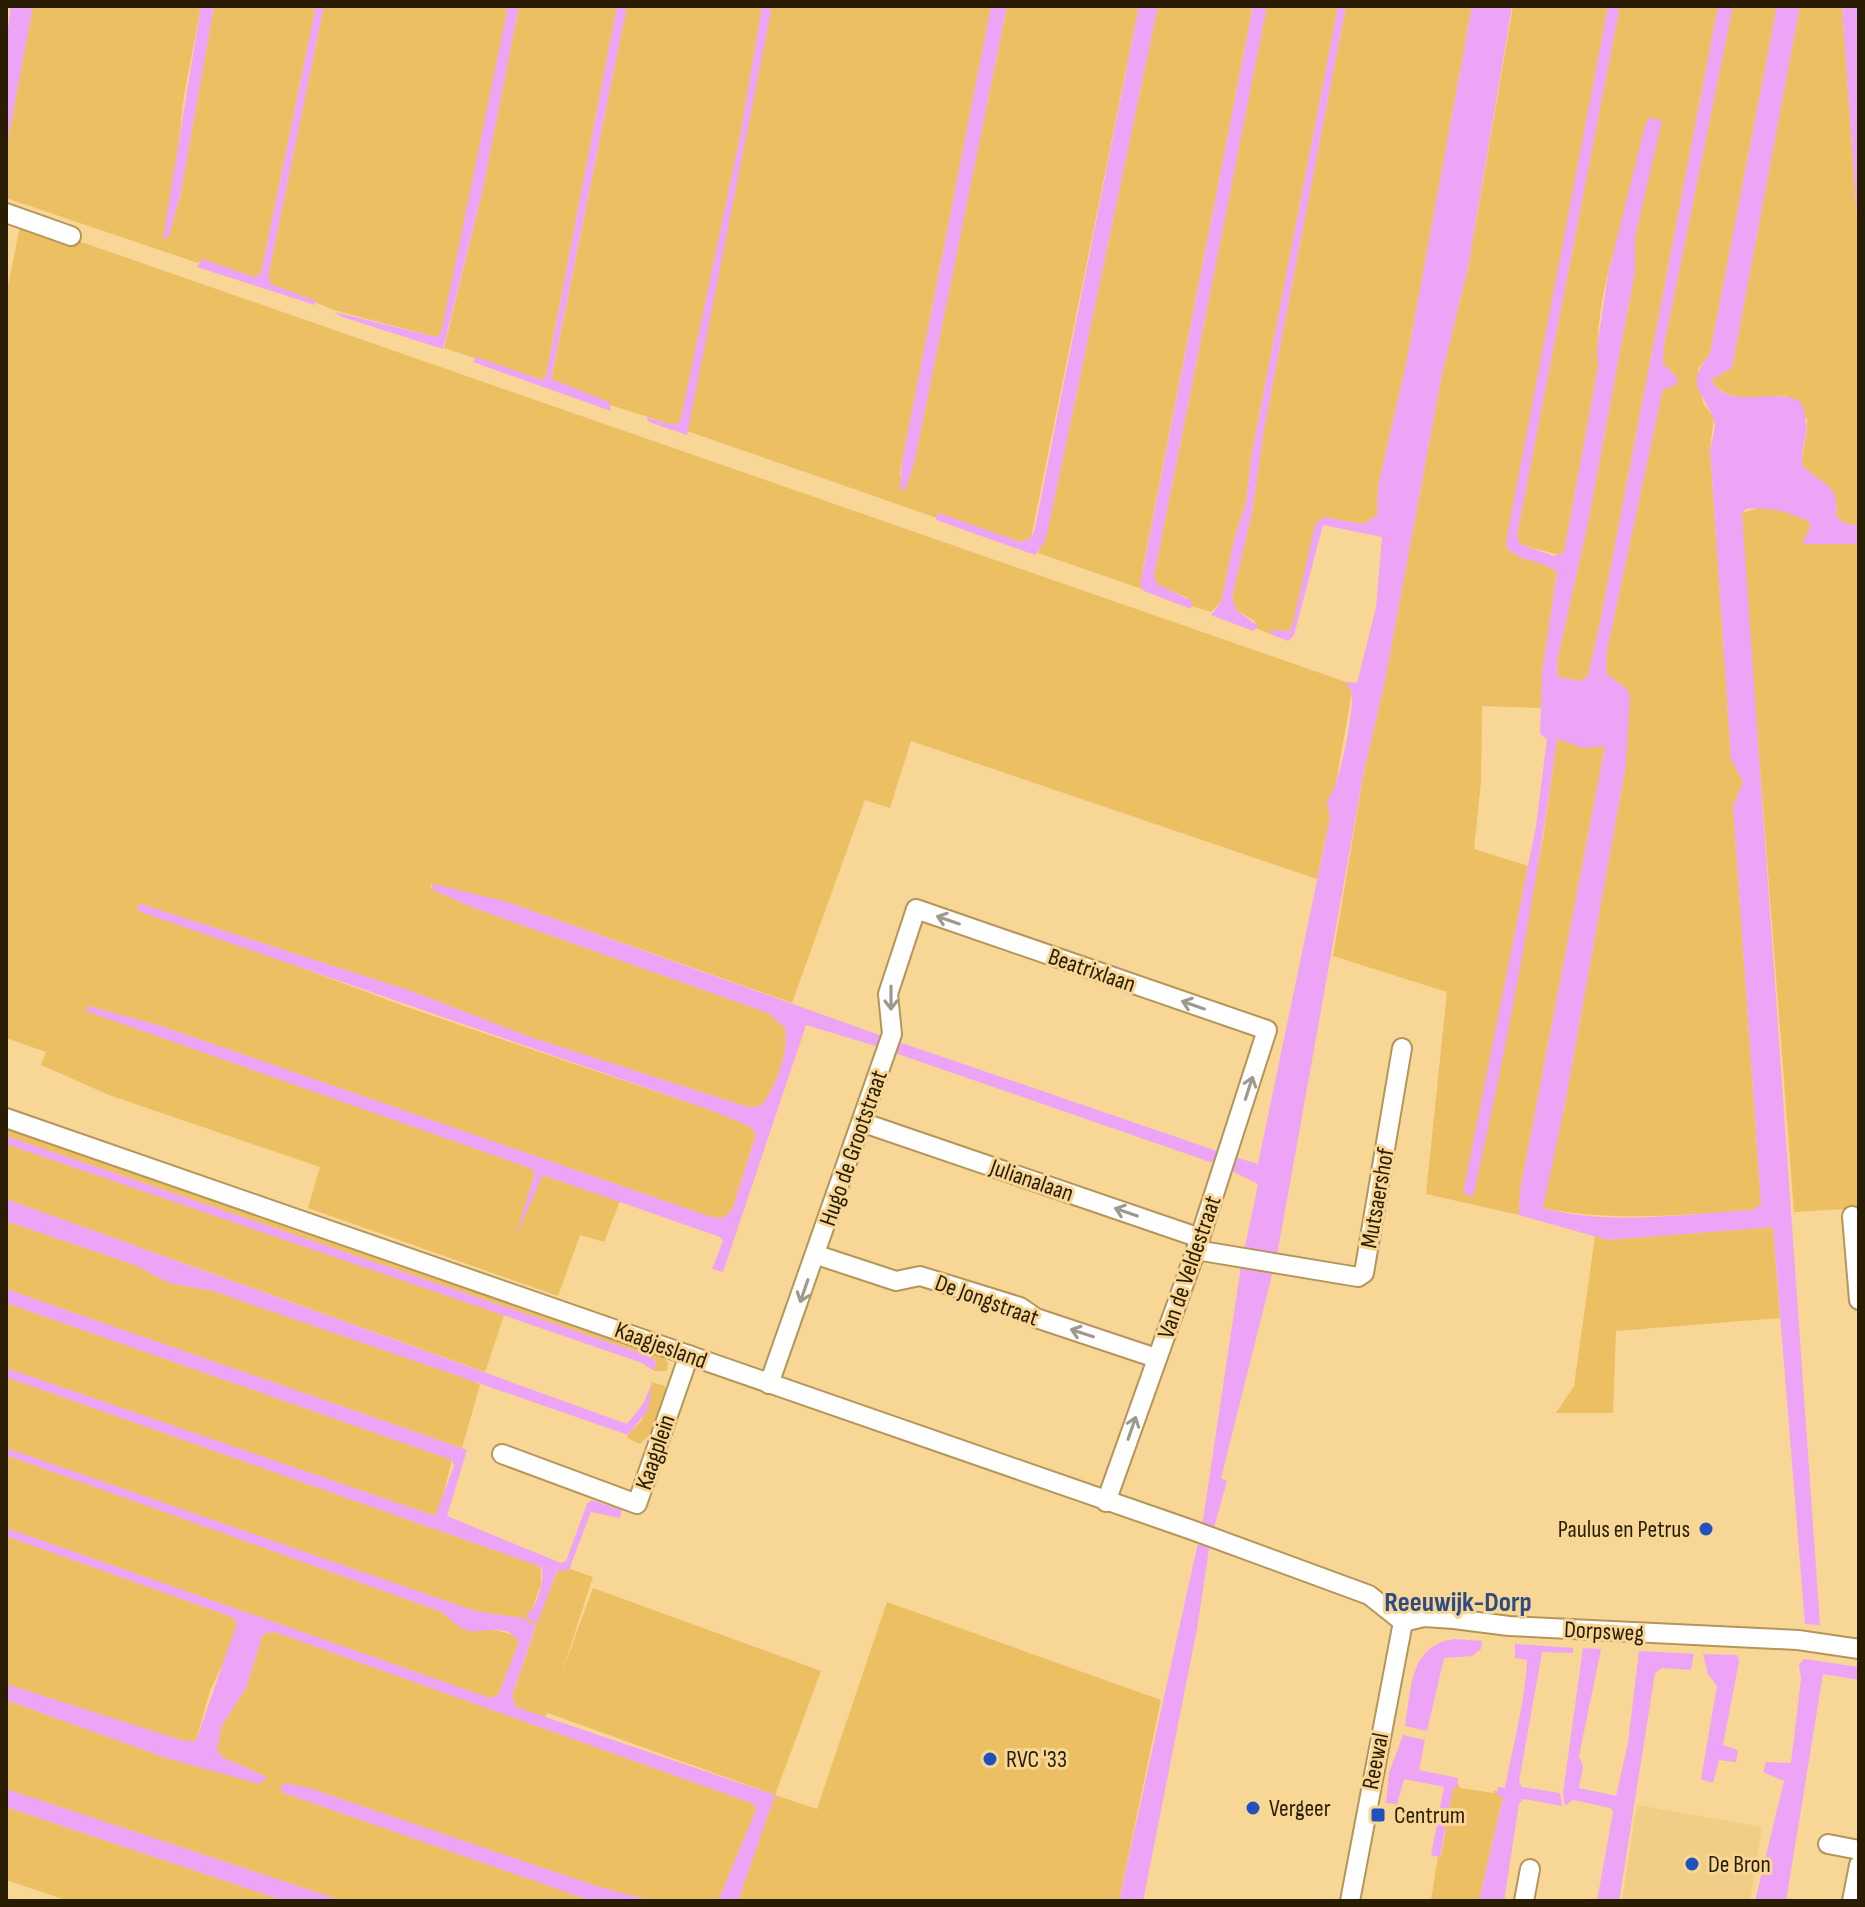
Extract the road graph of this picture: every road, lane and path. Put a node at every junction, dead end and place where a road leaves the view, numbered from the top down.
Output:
1 (6, 213) edge
2 (71, 236) dead end
3 (916, 909) joint
4 (1267, 1030) joint
5 (1402, 1048) dead end
6 (6, 1118) edge
7 (864, 1123) junction
8 (1852, 1216) dead end
9 (1198, 1244) junction
10 (817, 1255) junction
11 (1859, 1300) edge
12 (689, 1355) junction
13 (1156, 1358) junction
14 (769, 1384) junction
15 (502, 1454) dead end
16 (1106, 1502) junction
17 (1403, 1622) junction
18 (1859, 1649) edge
19 (1828, 1844) dead end
20 (1859, 1850) edge
21 (1859, 1865) edge
22 (1530, 1869) dead end
23 (1350, 1901) edge
24 (1524, 1901) edge
25 (1852, 1901) edge

1 - 2 street
4 -> 3 street, Beatrixlaan
3 -> 7 street, Hugo de Grootstraat
9 -> 4 street, Van de Veldestraat
5 - 9 street, Mutsaershof
6 - 12 street, Kaagjesland
9 -> 7 street, Julianalaan
7 - 10 street, Hugo de Grootstraat
8 - 11 street
9 - 13 street, Van de Veldestraat
13 -> 10 street, De Jongstraat
10 -> 14 street, Hugo de Grootstraat
12 - 14 street, Kaagjesland
12 - 15 street, Kaagplein
16 -> 13 street, Van de Veldestraat
14 - 16 street, Kaagjesland
16 - 17 street, Kaagjesland
17 - 18 street, Dorpsweg
17 - 23 street, Reewal
19 - 20 street
21 - 25 street
22 - 24 street

